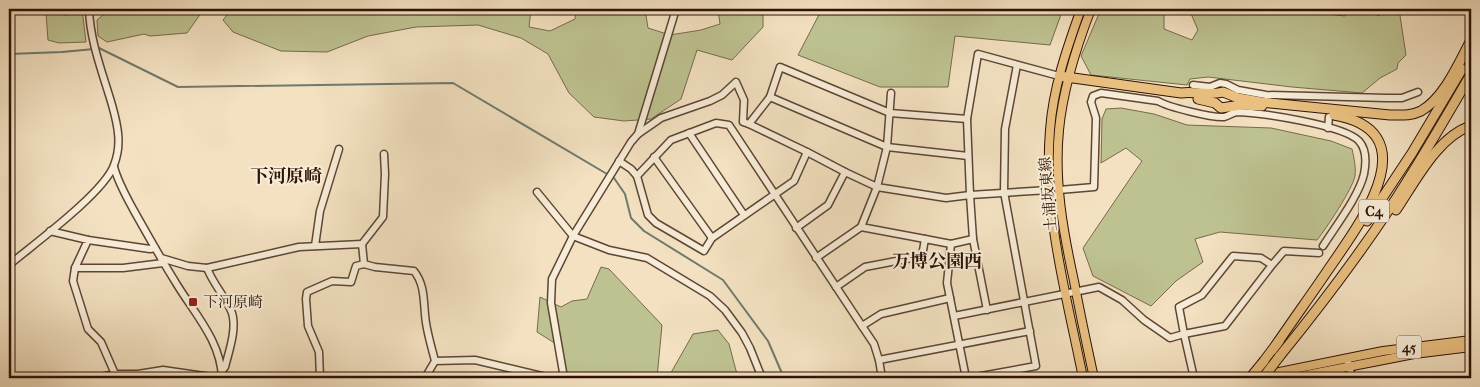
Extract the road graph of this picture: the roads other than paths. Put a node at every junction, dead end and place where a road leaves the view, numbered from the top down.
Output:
1 (88, 9) edge
2 (676, 9) edge
3 (1081, 9) edge
4 (1091, 9) edge
5 (1471, 40) edge
6 (1471, 53) edge
7 (1017, 64) junction
8 (1471, 74) edge
9 (1064, 77) junction
10 (1193, 85) dead end
11 (1418, 92) dead end
12 (891, 93) dead end
13 (1181, 93) junction
14 (1332, 96) junction
15 (770, 97) junction
16 (1331, 105) dead end
17 (890, 113) junction
18 (1330, 117) dead end
19 (967, 119) junction
20 (749, 124) junction
21 (1471, 126) edge
22 (1328, 128) junction
23 (689, 133) junction
24 (638, 134) junction
25 (887, 147) junction
26 (339, 148) dead end
27 (807, 152) junction
28 (384, 154) dead end
29 (968, 156) junction
30 (654, 157) junction
31 (619, 161) junction
32 (114, 168) junction
33 (845, 172) junction
34 (637, 176) junction
35 (877, 187) junction
36 (1049, 190) junction
37 (1059, 190) junction
38 (537, 192) dead end
39 (1004, 192) junction
40 (970, 195) junction
41 (774, 196) junction
42 (744, 215) junction
43 (861, 227) junction
44 (796, 228) junction
45 (50, 231) junction
46 (573, 236) junction
47 (712, 238) junction
48 (925, 239) junction
49 (973, 239) junction
50 (88, 240) junction
51 (362, 244) junction
52 (951, 244) junction
53 (315, 246) junction
54 (1323, 246) dead end
55 (155, 248) junction
56 (1362, 248) junction
57 (1319, 253) dead end
58 (816, 258) junction
59 (162, 261) junction
60 (9, 264) edge
61 (364, 264) junction
62 (1272, 265) junction
63 (75, 268) junction
64 (207, 268) junction
65 (836, 287) junction
66 (1076, 292) junction
67 (1067, 294) junction
68 (950, 298) junction
69 (1024, 301) junction
70 (987, 310) junction
71 (954, 316) junction
72 (862, 326) junction
73 (1030, 331) junction
74 (1184, 334) junction
75 (1471, 340) edge
76 (959, 345) junction
77 (1276, 345) junction
78 (1471, 347) edge
79 (1348, 358) junction
80 (879, 360) junction
81 (435, 361) junction
82 (1349, 366) junction
83 (222, 370) junction
84 (115, 374) junction
85 (96, 378) edge
86 (218, 378) edge
87 (222, 378) edge
88 (320, 378) edge
89 (424, 378) edge
90 (550, 378) edge
91 (564, 378) edge
92 (762, 378) edge
93 (882, 378) edge
94 (966, 378) edge
95 (970, 378) edge
96 (1083, 378) edge
97 (1094, 378) edge
98 (1194, 378) edge
99 (1249, 378) edge
100 (1263, 378) edge
101 (1291, 378) edge
102 (1352, 378) edge

1 - 32 street
2 - 24 street
3 - 9 main road, 土浦坂東線
4 - 9 main road, 土浦坂東線
5 - 13 highway
6 - 77 highway, C4
7 - 9 street
7 - 19 street
7 - 39 street
8 - 56 highway, C4
9 - 13 highway
9 - 36 main road, 土浦坂東線
9 - 37 main road, 土浦坂東線
10 - 14 street
11 - 14 street
12 - 17 street
13 - 77 highway
14 - 16 street
15 - 17 street
15 - 20 street
15 - 25 street
17 - 19 street
17 - 25 street
18 - 22 street
19 - 29 street
20 - 24 street
20 - 27 street
21 - 56 highway
22 - 37 street
22 - 54 street
23 - 30 street
23 - 41 street
23 - 42 street
24 - 31 street
25 - 29 street
25 - 35 street
26 - 53 street
27 - 33 street
27 - 41 street
28 - 51 street
29 - 40 street
30 - 34 street
30 - 47 street
31 - 34 street
31 - 46 street
32 - 45 street
32 - 55 street
33 - 35 street
33 - 44 street
34 - 47 street
35 - 40 street
35 - 43 street
36 - 39 street
36 - 67 main road, 土浦坂東線
37 - 66 main road, 土浦坂東線
38 - 46 street
39 - 40 street
39 - 69 street
40 - 49 street
41 - 42 street
41 - 44 street
42 - 47 street
43 - 48 street
43 - 58 street
44 - 58 street
45 - 50 street
45 - 60 street
46 - 91 street
46 - 92 street
48 - 52 street
48 - 65 street
49 - 52 street
49 - 70 street
50 - 55 street
50 - 63 street
51 - 53 street
51 - 61 street
52 - 68 street
53 - 64 street
55 - 59 street
56 - 100 highway, C4, bridge
57 - 62 street
58 - 65 street
59 - 63 street
59 - 64 street
59 - 83 street
61 - 81 street
61 - 88 street
62 - 74 street
62 - 74 street
63 - 84 street
64 - 83 street
65 - 72 street
66 - 67 street
66 - 74 street
66 - 97 main road, 土浦坂東線
67 - 69 street
67 - 96 main road, 土浦坂東線
68 - 71 street
68 - 72 street
69 - 70 street
69 - 73 street
70 - 71 street
71 - 76 street
72 - 80 street
73 - 76 street
73 - 95 street
74 - 98 street
75 - 79 main road, 45
76 - 80 street
76 - 94 street
77 - 99 highway, C4, bridge
78 - 82 main road, 45
79 - 82 street
79 - 99 main road, 45
80 - 93 street
81 - 89 street
81 - 90 street
82 - 101 main road, 45
82 - 102 street
83 - 87 street
84 - 85 street
84 - 86 street

